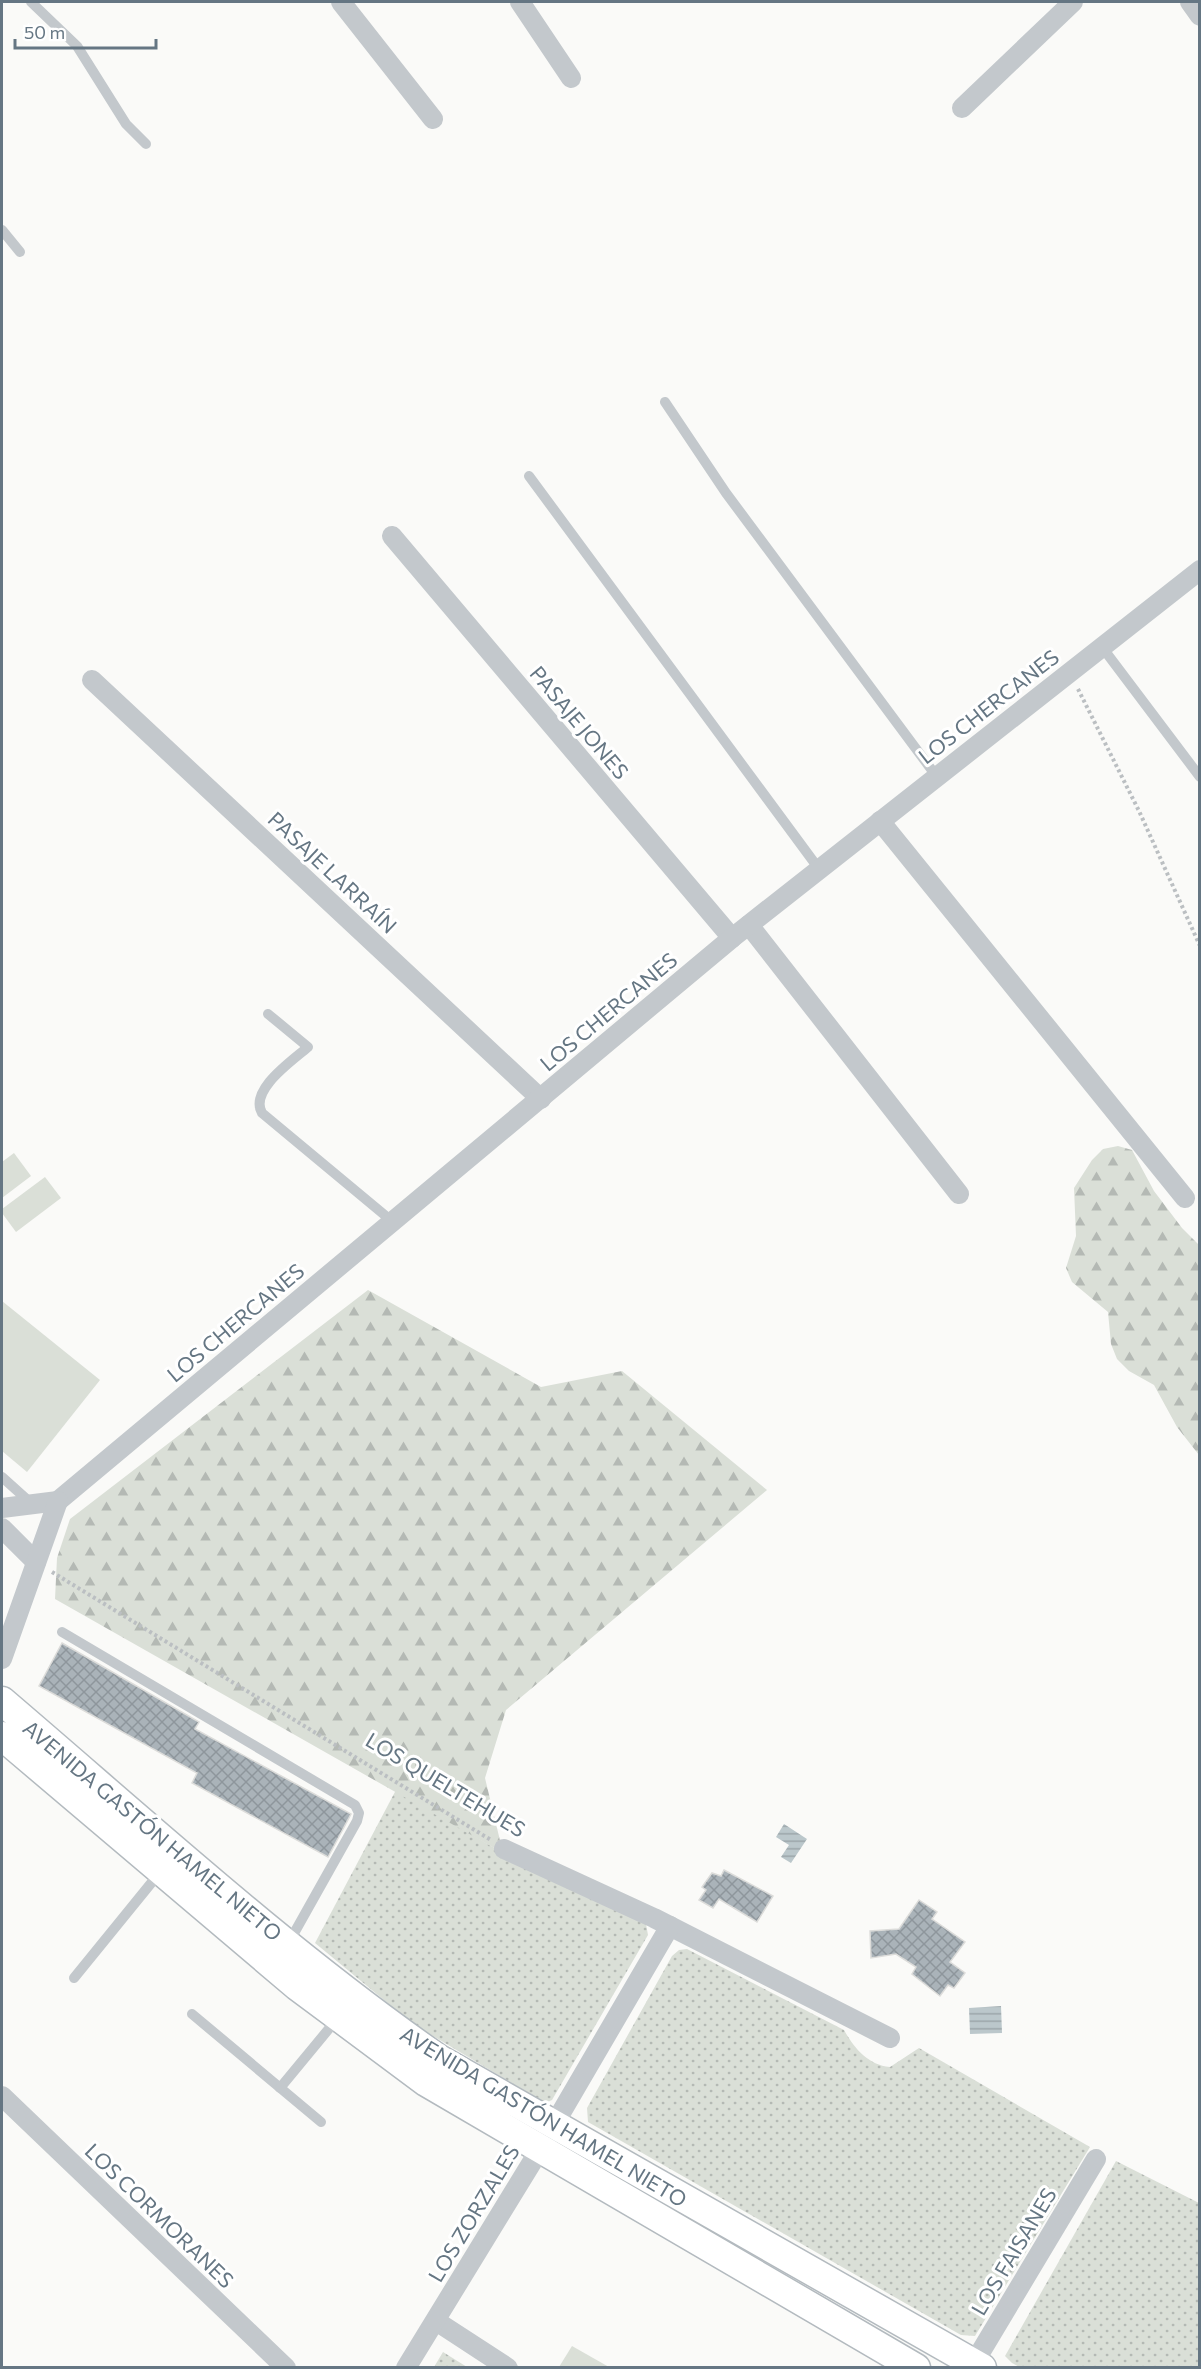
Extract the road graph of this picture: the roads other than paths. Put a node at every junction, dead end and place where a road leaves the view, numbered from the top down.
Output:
1 (31, 2) edge
2 (341, 2) edge
3 (520, 2) edge
4 (1073, 2) edge
5 (1190, 2) edge
6 (1200, 16) edge
7 (572, 78) dead end
8 (962, 108) dead end
9 (433, 119) dead end
10 (146, 144) dead end
11 (2, 230) edge
12 (20, 252) dead end
13 (665, 402) dead end
14 (529, 476) dead end
15 (392, 536) dead end
16 (1200, 570) edge
17 (1102, 647) junction
18 (92, 680) dead end
19 (937, 777) junction
20 (1200, 777) edge
21 (880, 821) junction
22 (819, 869) junction
23 (749, 925) junction
24 (732, 938) junction
25 (268, 1014) dead end
26 (541, 1099) junction
27 (959, 1194) dead end
28 (1185, 1198) dead end
29 (393, 1222) junction
30 (2, 1477) edge
31 (58, 1501) junction
32 (32, 1504) junction
33 (2, 1508) edge
34 (2, 1528) edge
35 (36, 1562) junction
36 (62, 1632) dead end
37 (2, 1659) edge
38 (2, 1701) edge
39 (2, 1736) edge
40 (504, 1849) road end
41 (161, 1871) junction
42 (670, 1926) junction
43 (287, 1944) junction
44 (74, 1978) dead end
45 (192, 2014) dead end
46 (338, 2018) junction
47 (890, 2038) dead end
48 (280, 2088) junction
49 (2, 2096) edge
50 (321, 2122) dead end
51 (554, 2126) junction
52 (539, 2150) junction
53 (1096, 2159) dead end
54 (436, 2321) junction
55 (976, 2366) edge
56 (286, 2367) edge
57 (406, 2367) edge
58 (508, 2367) edge
59 (916, 2367) edge

1 - 10 lane
2 - 9 street
3 - 7 street
4 - 8 street
5 - 6 street
11 - 12 lane
13 - 19 lane
14 - 22 lane
15 - 24 street, PASAJE JONES
16 - 17 street, LOS CHERCANES
17 - 19 street, LOS CHERCANES
17 - 20 lane
18 - 26 street, PASAJE LARRAÍN
19 - 21 street, LOS CHERCANES
21 - 22 street, LOS CHERCANES
21 - 28 street
22 - 23 street, LOS CHERCANES
23 - 24 street, LOS CHERCANES
23 - 27 street
24 - 26 street, LOS CHERCANES
25 - 29 lane
26 - 29 street, LOS CHERCANES
29 - 31 street, LOS CHERCANES
30 - 32 lane
31 - 32 street
31 - 35 street
32 - 33 street
34 - 35 street
35 - 37 street
36 - 43 lane
38 - 43 main road, AVENIDA GASTÓN HAMEL NIETO
39 - 41 main road, AVENIDA GASTÓN HAMEL NIETO
40 - 42 street, LOS QUELTEHUES
41 - 44 lane
41 - 46 main road, AVENIDA GASTÓN HAMEL NIETO
42 - 47 street, LOS QUELTEHUES
42 - 51 street, LOS ZORZALES
43 - 51 main road, AVENIDA GASTÓN HAMEL NIETO
45 - 48 lane
46 - 48 lane
46 - 52 main road, AVENIDA GASTÓN HAMEL NIETO
48 - 50 lane
49 - 56 street, LOS CORMORANES
51 - 52 street, LOS ZORZALES
51 - 55 main road, AVENIDA GASTÓN HAMEL NIETO
52 - 54 street, LOS ZORZALES
52 - 59 main road, AVENIDA GASTÓN HAMEL NIETO
53 - 55 street, LOS FAISANES
54 - 57 street, LOS ZORZALES
54 - 58 street

